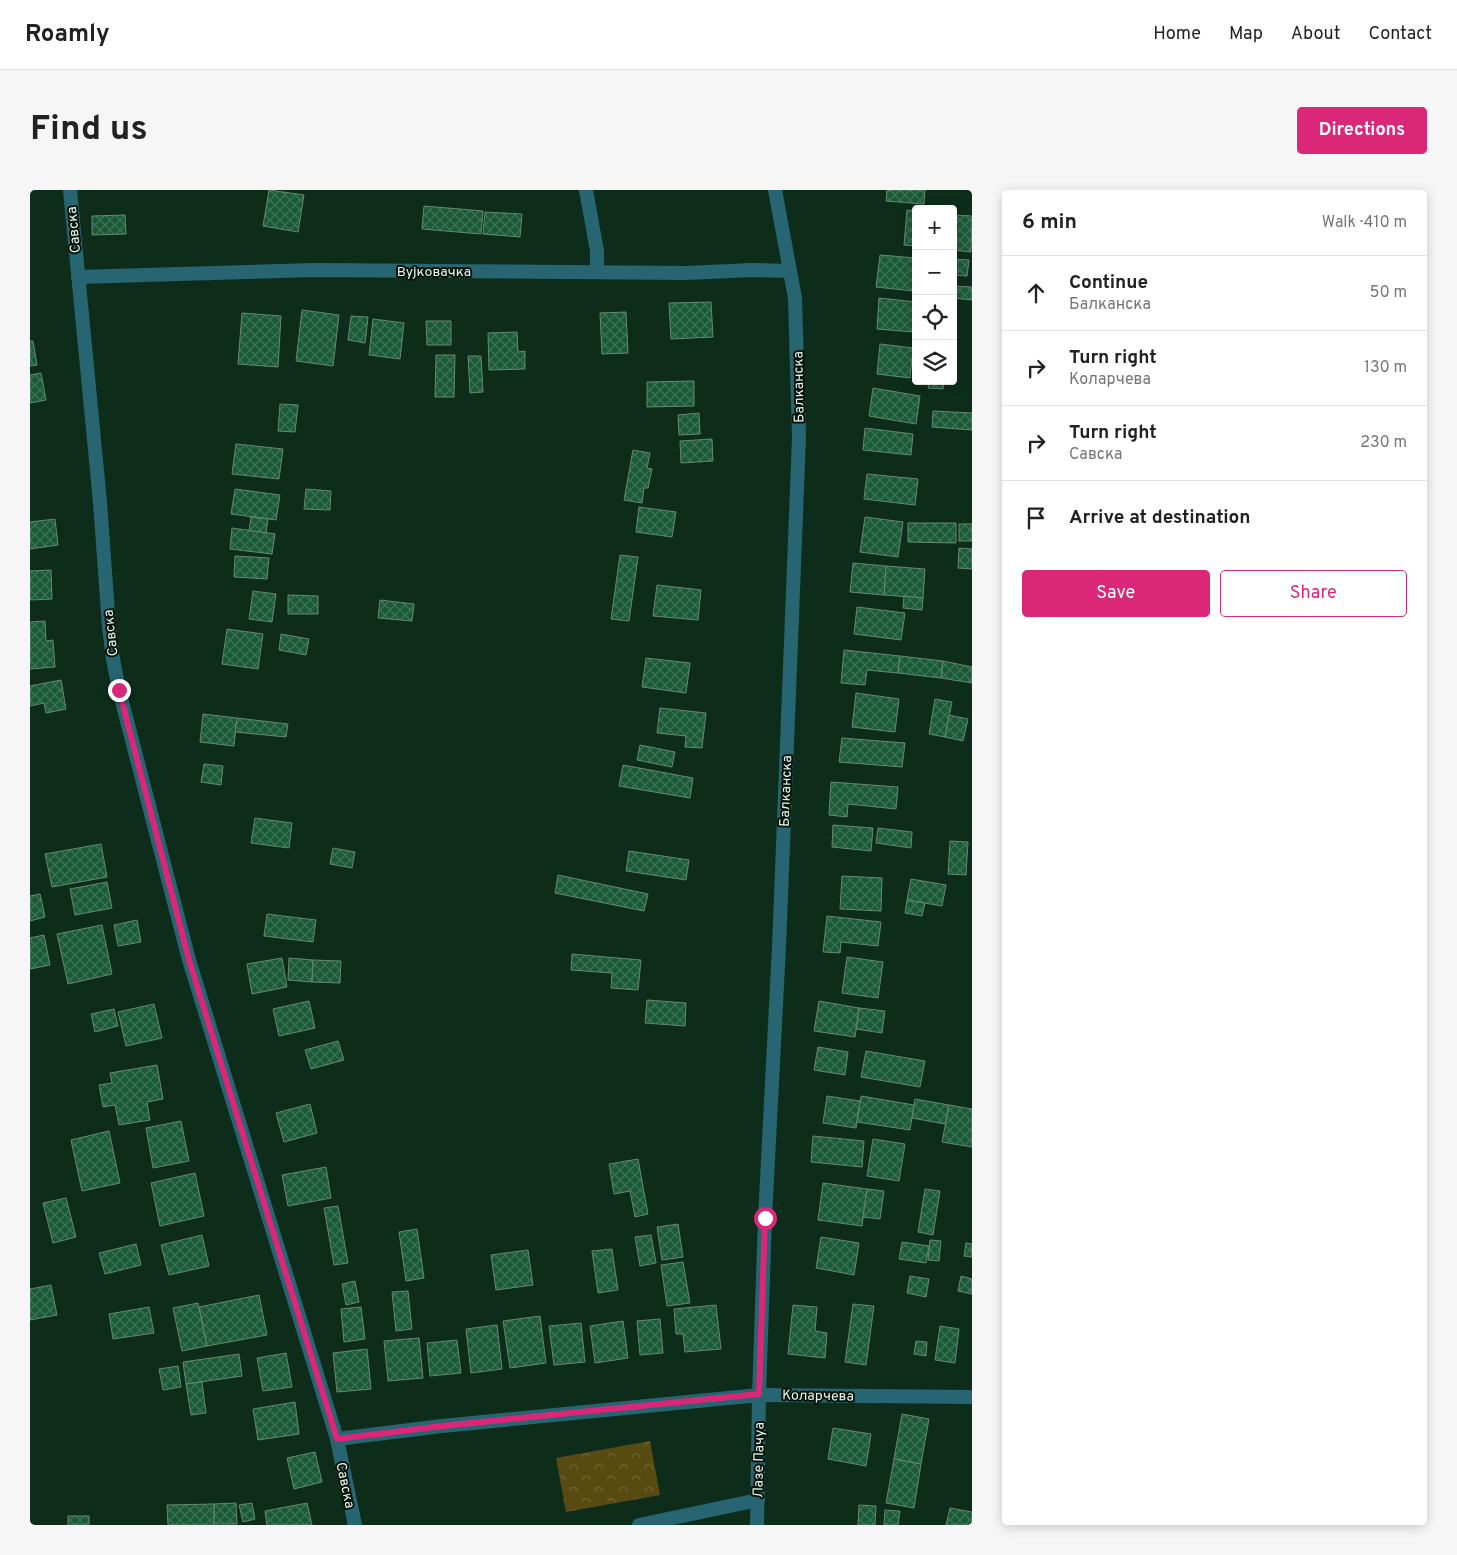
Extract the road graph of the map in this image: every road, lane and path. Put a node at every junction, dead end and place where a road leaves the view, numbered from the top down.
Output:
1 (70, 190) edge
2 (586, 190) edge
3 (775, 190) edge
4 (790, 271) junction
5 (597, 272) junction
6 (78, 277) junction
7 (759, 1394) junction
8 (972, 1397) edge
9 (337, 1439) junction
10 (758, 1500) junction
11 (355, 1525) edge
12 (639, 1525) edge
13 (757, 1525) edge

1 - 6 street, Савска
2 - 5 street
3 - 4 street, Балканска
4 - 5 street, Вујковачка
4 - 7 street, Балканска
5 - 6 street, Вујковачка
6 - 9 street, Савска
7 - 8 street, Коларчева
7 - 9 street, Коларчева
7 - 10 street, Лазе Пачуа
9 - 11 street, Савска
10 - 12 street
10 - 13 street, Лазе Пачуа

